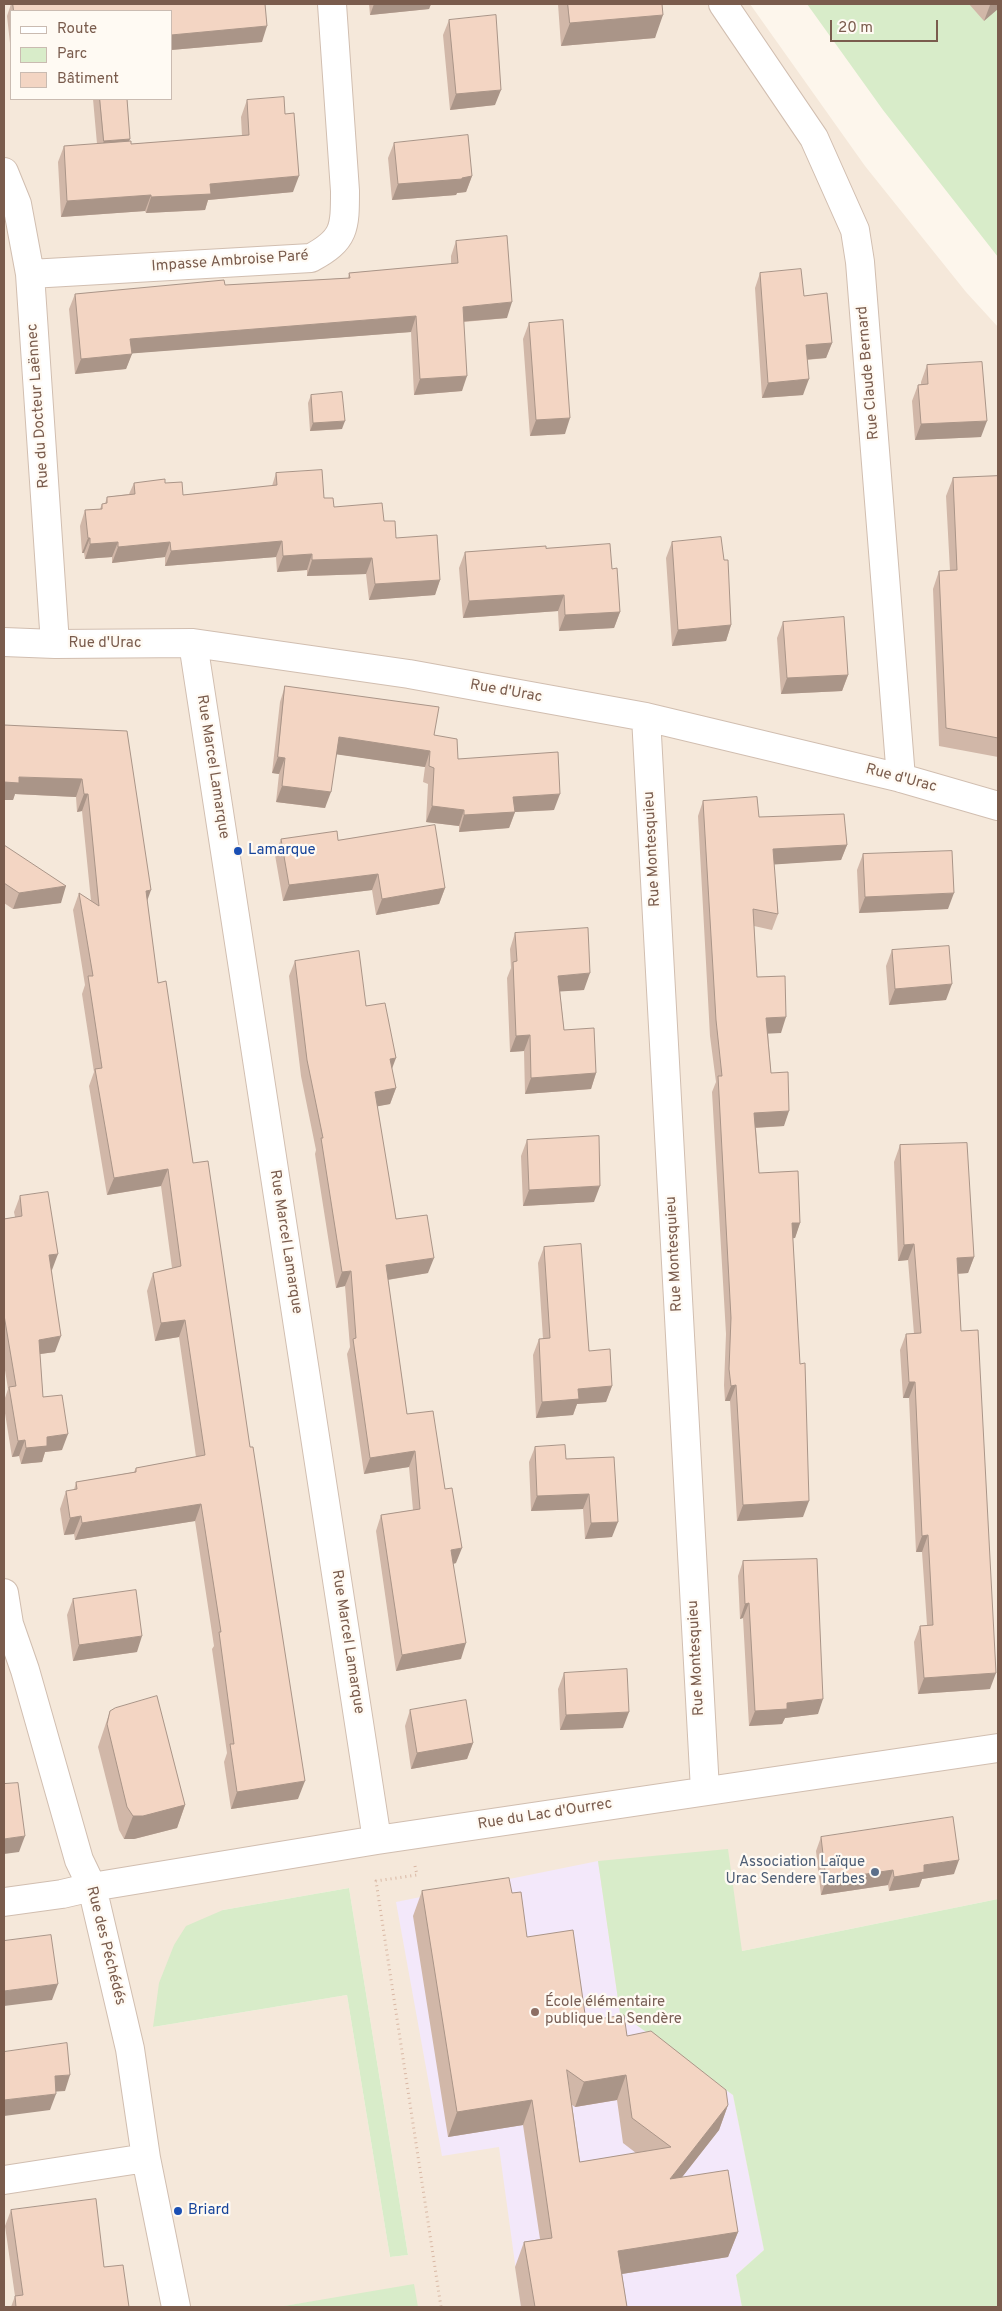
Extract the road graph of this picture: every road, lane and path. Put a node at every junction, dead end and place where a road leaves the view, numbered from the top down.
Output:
1 (332, 4) edge
2 (723, 4) edge
3 (4, 172) edge
4 (30, 274) junction
5 (4, 642) edge
6 (193, 643) junction
7 (55, 644) junction
8 (646, 717) junction
9 (901, 778) junction
10 (998, 806) edge
11 (4, 1593) edge
12 (7, 1624) edge
13 (998, 1748) edge
14 (705, 1790) junction
15 (410, 1836) junction
16 (377, 1840) junction
17 (92, 1888) junction
18 (4, 1902) edge
19 (146, 2158) junction
20 (4, 2180) edge
21 (176, 2307) edge
22 (441, 2307) edge

1 - 4 street, Impasse Ambroise Paré
2 - 9 street, Rue Claude Bernard
3 - 4 street, Rue du Docteur Laënnec
4 - 7 street, Rue du Docteur Laënnec
5 - 7 street, Rue d'Urac
6 - 7 street, Rue d'Urac
6 - 8 street, Rue d'Urac
6 - 16 street, Rue Marcel Lamarque
8 - 9 street, Rue d'Urac
8 - 14 street, Rue Montesquieu
9 - 10 street, Rue d'Urac
11 - 12 street, Rue des Péchédés
12 - 17 street, Rue des Péchédés
13 - 14 street, Rue du Lac d'Ourrec
14 - 15 street, Rue du Lac d'Ourrec
15 - 16 street, Rue du Lac d'Ourrec
15 - 22 path
16 - 17 street, Rue du Lac d'Ourrec
17 - 18 street, Rue du Lac d'Ourrec
17 - 19 street, Rue des Péchédés
19 - 20 street
19 - 21 street, Rue des Péchédés

